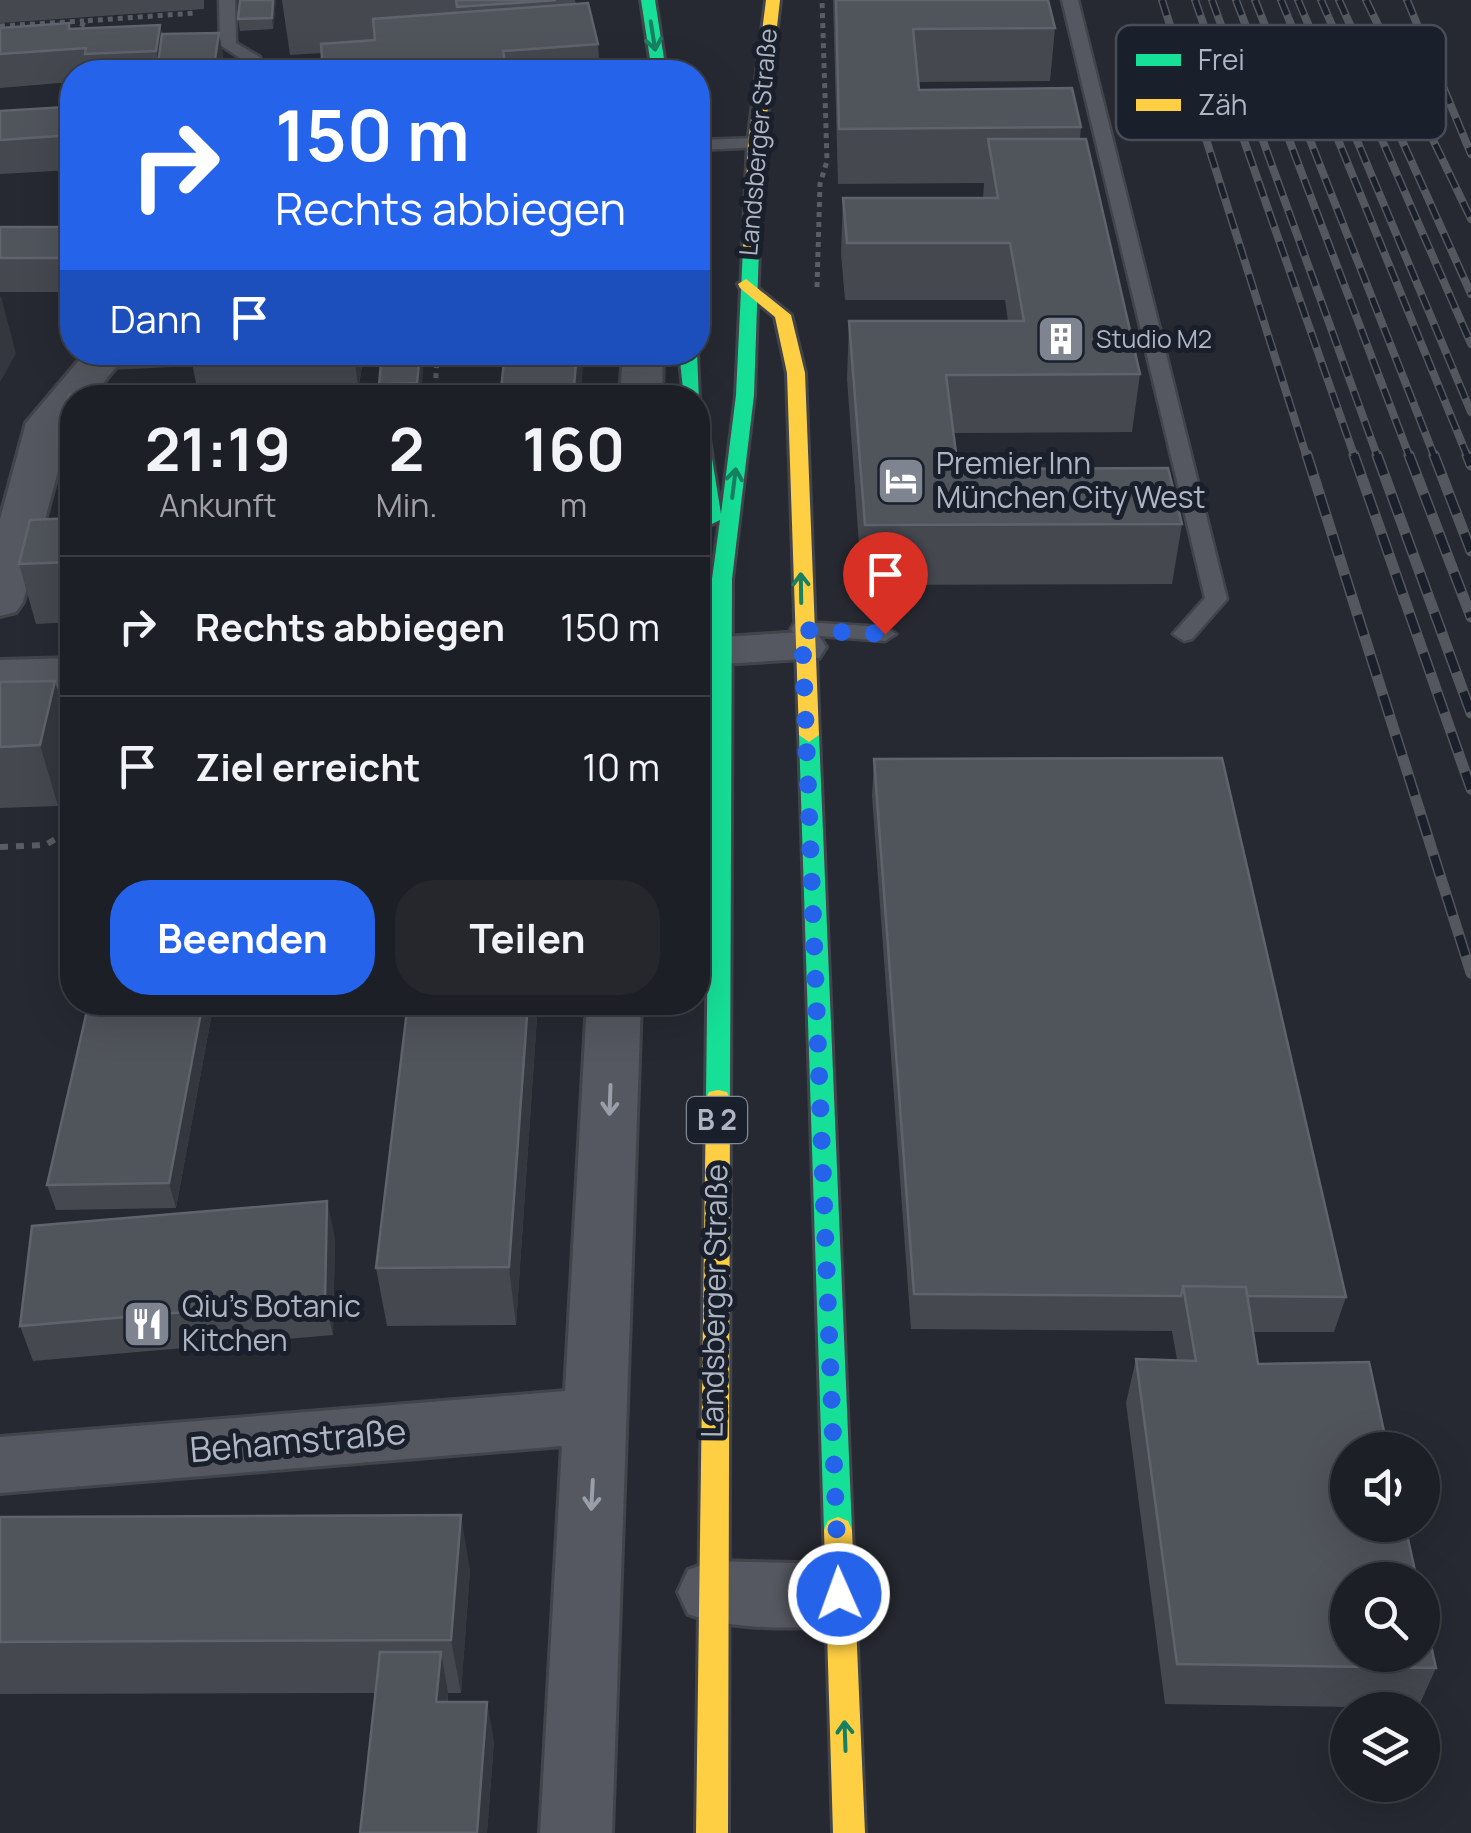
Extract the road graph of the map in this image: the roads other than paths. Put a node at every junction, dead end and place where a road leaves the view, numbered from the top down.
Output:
1 (648, 0) edge
2 (773, 0) edge
3 (1070, 0) edge
4 (226, 5) edge
5 (254, 60) edge
6 (656, 60) edge
7 (756, 144) junction
8 (710, 145) edge
9 (746, 284) junction
10 (97, 365) edge
11 (80, 385) edge
12 (60, 408) edge
13 (710, 503) edge
14 (722, 579) junction
15 (0, 602) edge
16 (885, 634) dead end
17 (1184, 634) dead end
18 (802, 638) junction
19 (722, 649) junction
20 (60, 673) edge
21 (0, 675) edge
22 (613, 1015) edge
23 (596, 1416) junction
24 (0, 1466) edge
25 (712, 1592) junction
26 (839, 1594) junction
27 (576, 1833) edge
28 (712, 1833) edge
29 (848, 1833) edge

1 -> 6 main road
2 - 7 main road, Landsberger Straße / B 2
3 - 17 lane
4 - 5 lane
7 - 8 lane
7 - 9 main road, Landsberger Straße / B 2
14 -> 9 main road, Landsberger Straße / B 2
18 -> 9 main road, Landsberger Straße
10 - 11 street
12 - 15 street
13 - 14 main road, Landsberger Straße / B 2
14 - 19 main road, Landsberger Straße / B 2
16 - 18 lane
18 - 19 street
18 - 26 main road, Landsberger Straße
19 - 25 main road, Landsberger Straße / B 2
20 - 21 street
22 -> 23 street
23 - 24 street, Behamstraße
23 -> 27 street
25 - 26 street
25 - 28 main road, Landsberger Straße / B 2
29 -> 26 main road, Landsberger Straße

